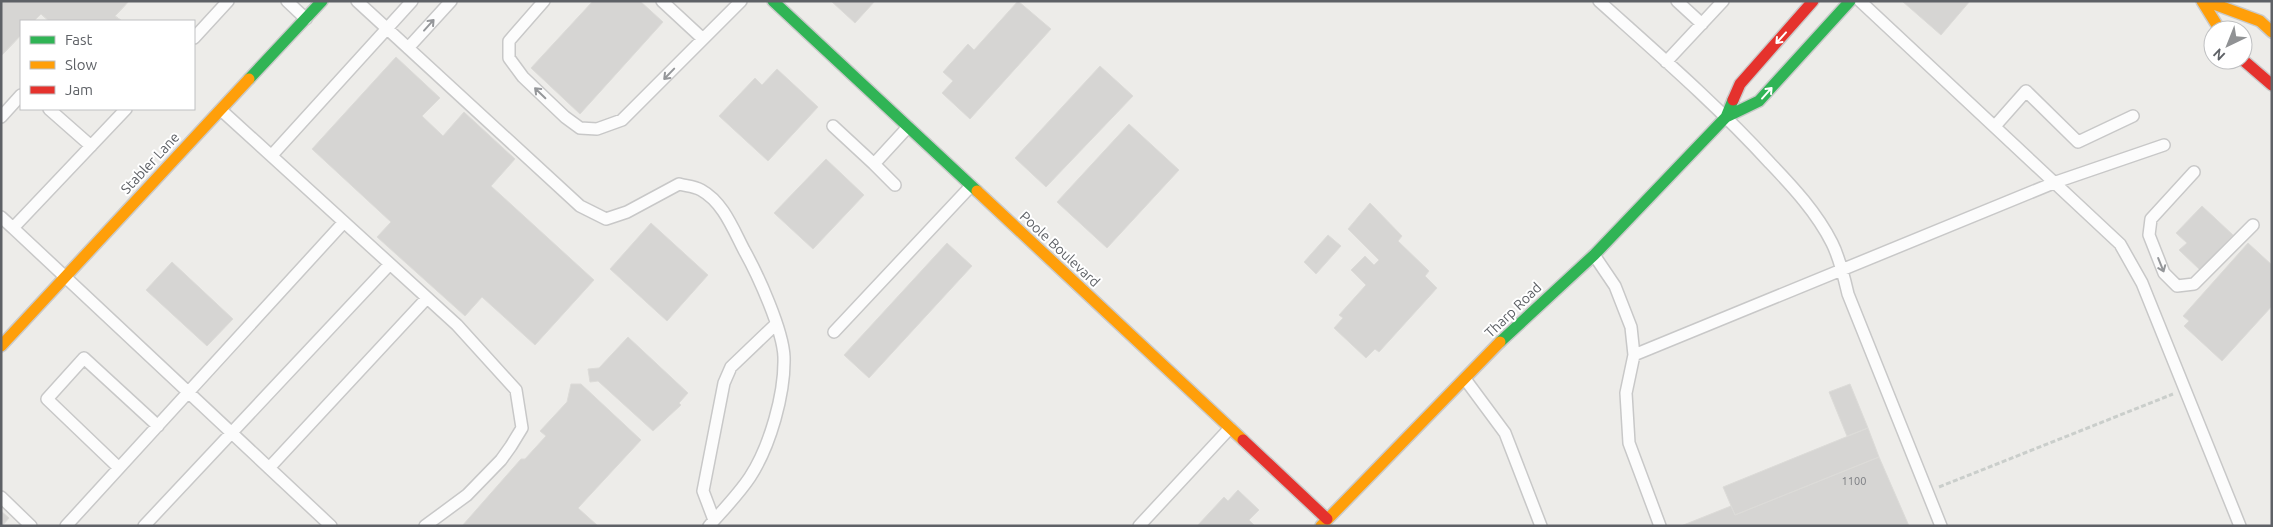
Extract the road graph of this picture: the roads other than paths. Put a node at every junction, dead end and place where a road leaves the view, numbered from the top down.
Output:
1 (228, 1) edge
2 (287, 1) edge
3 (322, 1) edge
4 (357, 1) edge
5 (412, 1) edge
6 (451, 1) edge
7 (544, 1) edge
8 (662, 1) edge
9 (741, 1) edge
10 (773, 1) edge
11 (1599, 1) edge
12 (1678, 1) edge
13 (1723, 1) edge
14 (1813, 1) edge
15 (1850, 1) edge
16 (1860, 1) edge
17 (2202, 1) edge
18 (2206, 1) edge
19 (306, 19) junction
20 (2214, 20) edge
21 (1702, 24) junction
22 (387, 28) junction
23 (2272, 32) edge
24 (195, 37) edge
25 (703, 39) junction
26 (408, 48) junction
27 (1666, 62) junction
28 (2253, 69) edge
29 (2272, 85) edge
30 (20, 97) edge
31 (50, 110) edge
32 (125, 110) edge
33 (221, 110) junction
34 (2133, 116) dead end
35 (1, 117) edge
36 (1726, 117) junction
37 (833, 126) dead end
38 (1995, 126) junction
39 (908, 127) junction
40 (2164, 145) dead end
41 (91, 146) junction
42 (272, 155) junction
43 (874, 164) junction
44 (2194, 172) dead end
45 (2056, 182) junction
46 (895, 185) dead end
47 (971, 186) junction
48 (1, 217) edge
49 (344, 222) junction
50 (2253, 225) dead end
51 (14, 228) junction
52 (1594, 256) junction
53 (390, 264) junction
54 (1842, 268) junction
55 (65, 277) junction
56 (427, 298) junction
57 (776, 324) junction
58 (834, 332) dead end
59 (1, 346) edge
60 (1634, 355) junction
61 (1465, 379) junction
62 (188, 392) junction
63 (158, 426) junction
64 (1230, 428) junction
65 (232, 433) junction
66 (119, 468) junction
67 (269, 468) junction
68 (2, 498) edge
69 (1324, 522) edge
70 (711, 523) edge
71 (31, 526) edge
72 (66, 526) edge
73 (144, 526) edge
74 (330, 526) edge
75 (425, 526) edge
76 (1139, 526) edge
77 (1541, 526) edge
78 (1660, 526) edge
79 (1942, 526) edge
80 (2240, 526) edge

1 - 24 lane
2 - 19 lane
3 - 19 main road, Stabler Lane
4 - 22 lane
5 - 22 lane
26 -> 6 lane
25 -> 7 lane
8 - 25 lane
9 - 25 lane
10 - 39 main road, Poole Boulevard
11 - 27 lane
12 - 21 lane
13 - 21 lane
14 -> 36 main road, Tharp Road
36 -> 15 main road, Tharp Road
16 - 38 lane
17 - 20 main road
18 - 23 main road
19 - 33 main road, Stabler Lane
21 - 27 lane
22 - 26 lane
22 - 42 lane
26 - 57 lane
27 - 36 lane
28 - 29 main road
30 - 35 lane
31 - 41 lane
32 - 41 lane
33 - 42 lane
33 - 55 main road, Stabler Lane
34 - 38 lane
36 - 52 main road, Tharp Road
36 - 54 lane
37 - 43 lane
38 - 45 lane
39 - 43 lane
39 - 47 main road, Poole Boulevard
40 - 45 lane
41 - 51 lane
42 - 49 lane
43 - 46 lane
44 -> 50 lane
45 - 54 lane
45 - 80 lane
47 - 58 lane
47 - 64 main road, Poole Boulevard
48 - 51 lane
49 - 53 lane
49 - 62 lane
51 - 55 lane
52 - 60 lane
52 - 61 main road, Tharp Road
53 - 56 lane
53 - 65 lane
54 - 60 lane
54 - 79 lane
55 - 59 main road, Stabler Lane
55 - 62 lane
56 - 67 lane
56 - 75 lane
57 - 70 lane
57 - 70 lane
60 - 78 lane
61 - 69 main road, Tharp Road
61 - 77 lane
62 - 63 lane
62 - 65 lane
63 - 66 lane
63 - 66 lane
64 - 69 main road, Poole Boulevard
64 - 76 lane
65 - 67 lane
65 - 73 lane
66 - 72 lane
67 - 74 lane
68 - 71 lane

